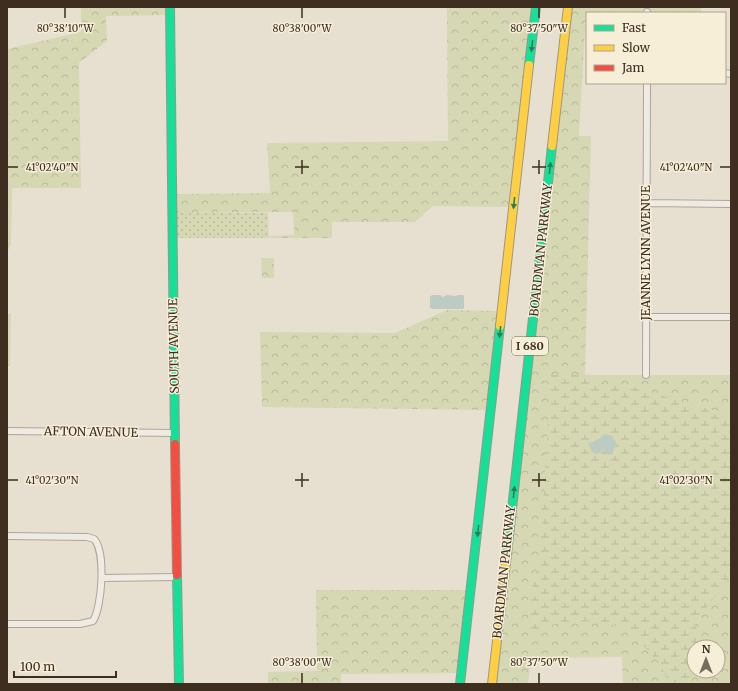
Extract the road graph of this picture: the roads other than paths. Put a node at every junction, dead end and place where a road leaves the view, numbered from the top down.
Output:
1 (170, 7) edge
2 (536, 7) edge
3 (568, 7) edge
4 (647, 84) edge
5 (646, 204) junction
6 (731, 204) edge
7 (646, 317) junction
8 (731, 317) edge
9 (646, 375) dead end
10 (7, 431) edge
11 (175, 433) junction
12 (7, 536) edge
13 (177, 577) junction
14 (102, 578) junction
15 (7, 624) edge
16 (179, 684) edge
17 (460, 684) edge
18 (492, 684) edge

1 - 11 main road, SOUTH AVENUE
2 -> 17 main road, I 680
18 -> 3 main road, BOARDMAN PARKWAY / I 680
4 - 5 street, JEANNE LYNN AVENUE
5 - 6 street
5 - 7 street, JEANNE LYNN AVENUE
7 - 8 street
7 - 9 street, JEANNE LYNN AVENUE
10 - 11 street, AFTON AVENUE
11 - 13 main road, SOUTH AVENUE
12 - 14 street
13 - 14 street
13 - 16 main road, SOUTH AVENUE
14 - 15 street

